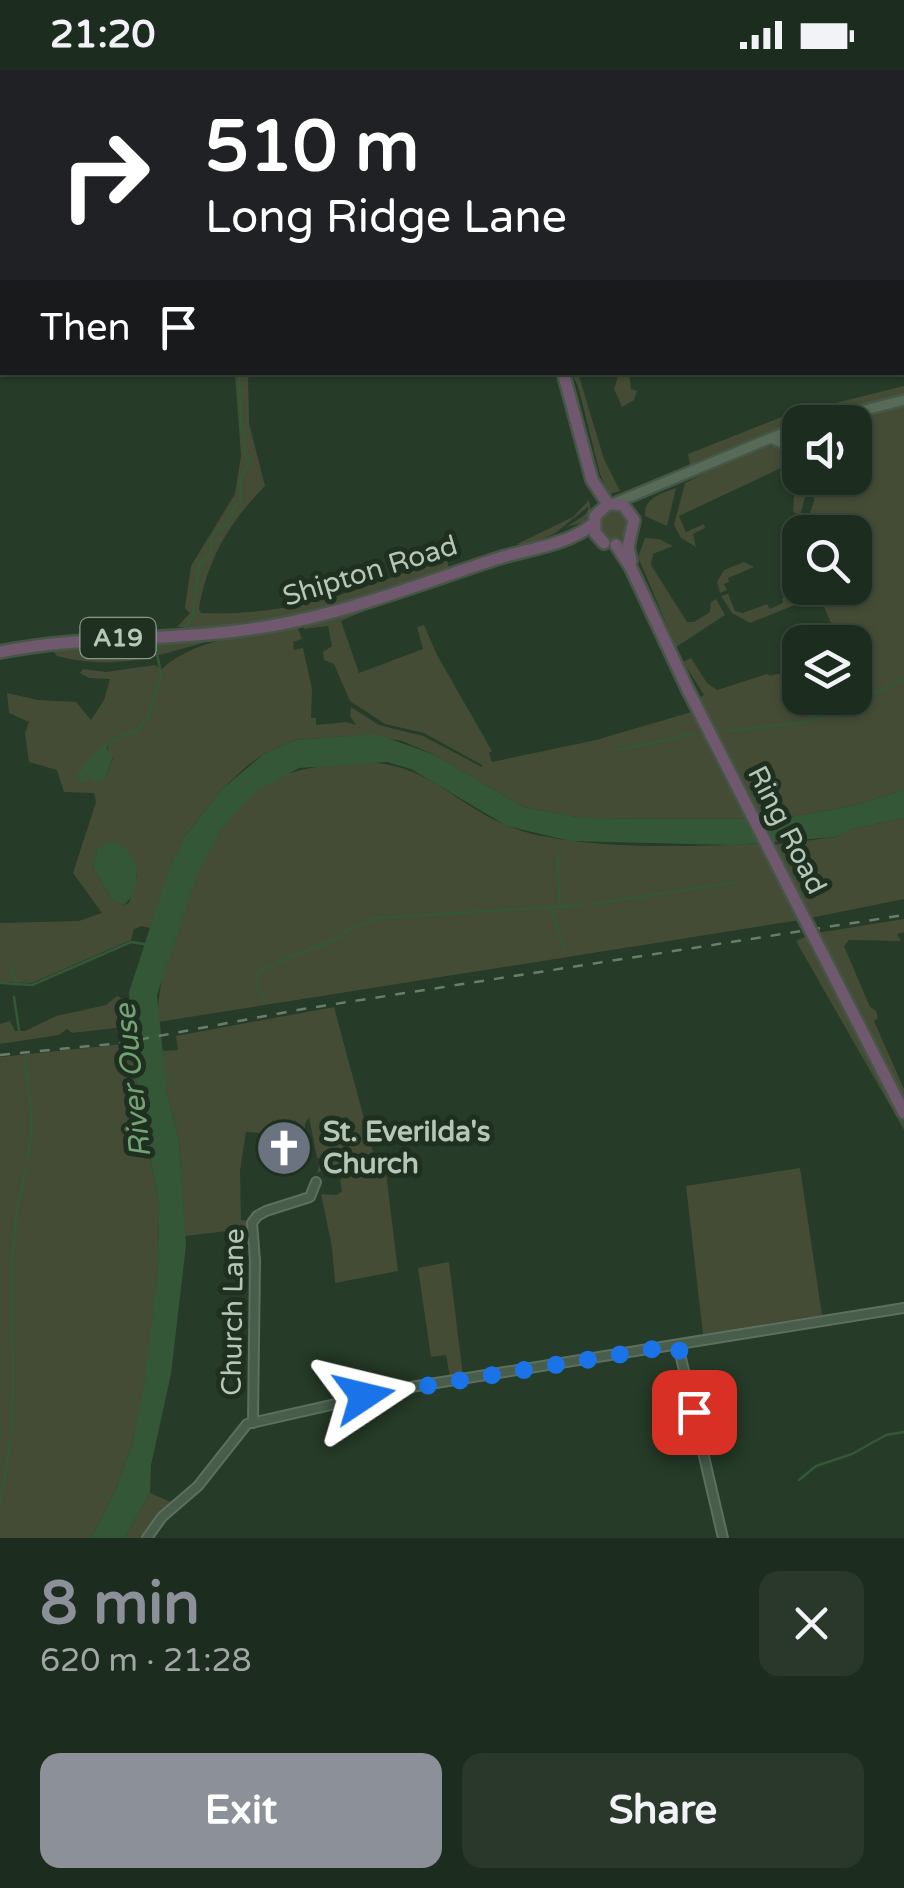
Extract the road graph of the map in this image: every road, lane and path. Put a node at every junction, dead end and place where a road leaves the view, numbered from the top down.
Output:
1 (564, 375) edge
2 (904, 400) edge
3 (872, 408) edge
4 (782, 436) edge
5 (776, 438) junction
6 (782, 441) edge
7 (591, 474) junction
8 (642, 494) junction
9 (604, 510) junction
10 (632, 514) junction
11 (631, 536) junction
12 (571, 538) junction
13 (548, 543) junction
14 (605, 543) junction
15 (631, 568) junction
16 (640, 589) junction
17 (0, 652) edge
18 (904, 1112) edge
19 (316, 1182) dead end
20 (904, 1308) edge
21 (678, 1345) junction
22 (254, 1423) junction
23 (147, 1538) edge
24 (723, 1538) edge

1 - 7 highway
2 - 3 main road
4 - 5 main road, Shipton Road / A19
5 - 6 main road
5 - 8 main road, Shipton Road / A19
7 - 9 highway
7 - 9 highway
8 - 9 main road, Shipton Road / A19
8 - 10 main road
9 - 10 highway
9 - 12 highway, Shipton Road / A19
9 - 13 highway
9 - 14 highway
10 - 11 highway
11 - 14 highway
11 - 15 highway, Ring Road
12 - 13 highway, Shipton Road / A19
12 - 14 highway, Shipton Road / A19
13 - 17 highway, Shipton Road / A19
14 - 15 highway, Ring Road
14 - 16 highway
15 - 16 highway, Ring Road
16 - 18 highway, Ring Road, bridge
19 - 22 street, Church Lane
20 - 21 street
21 - 22 street
21 - 24 street
22 - 23 street

